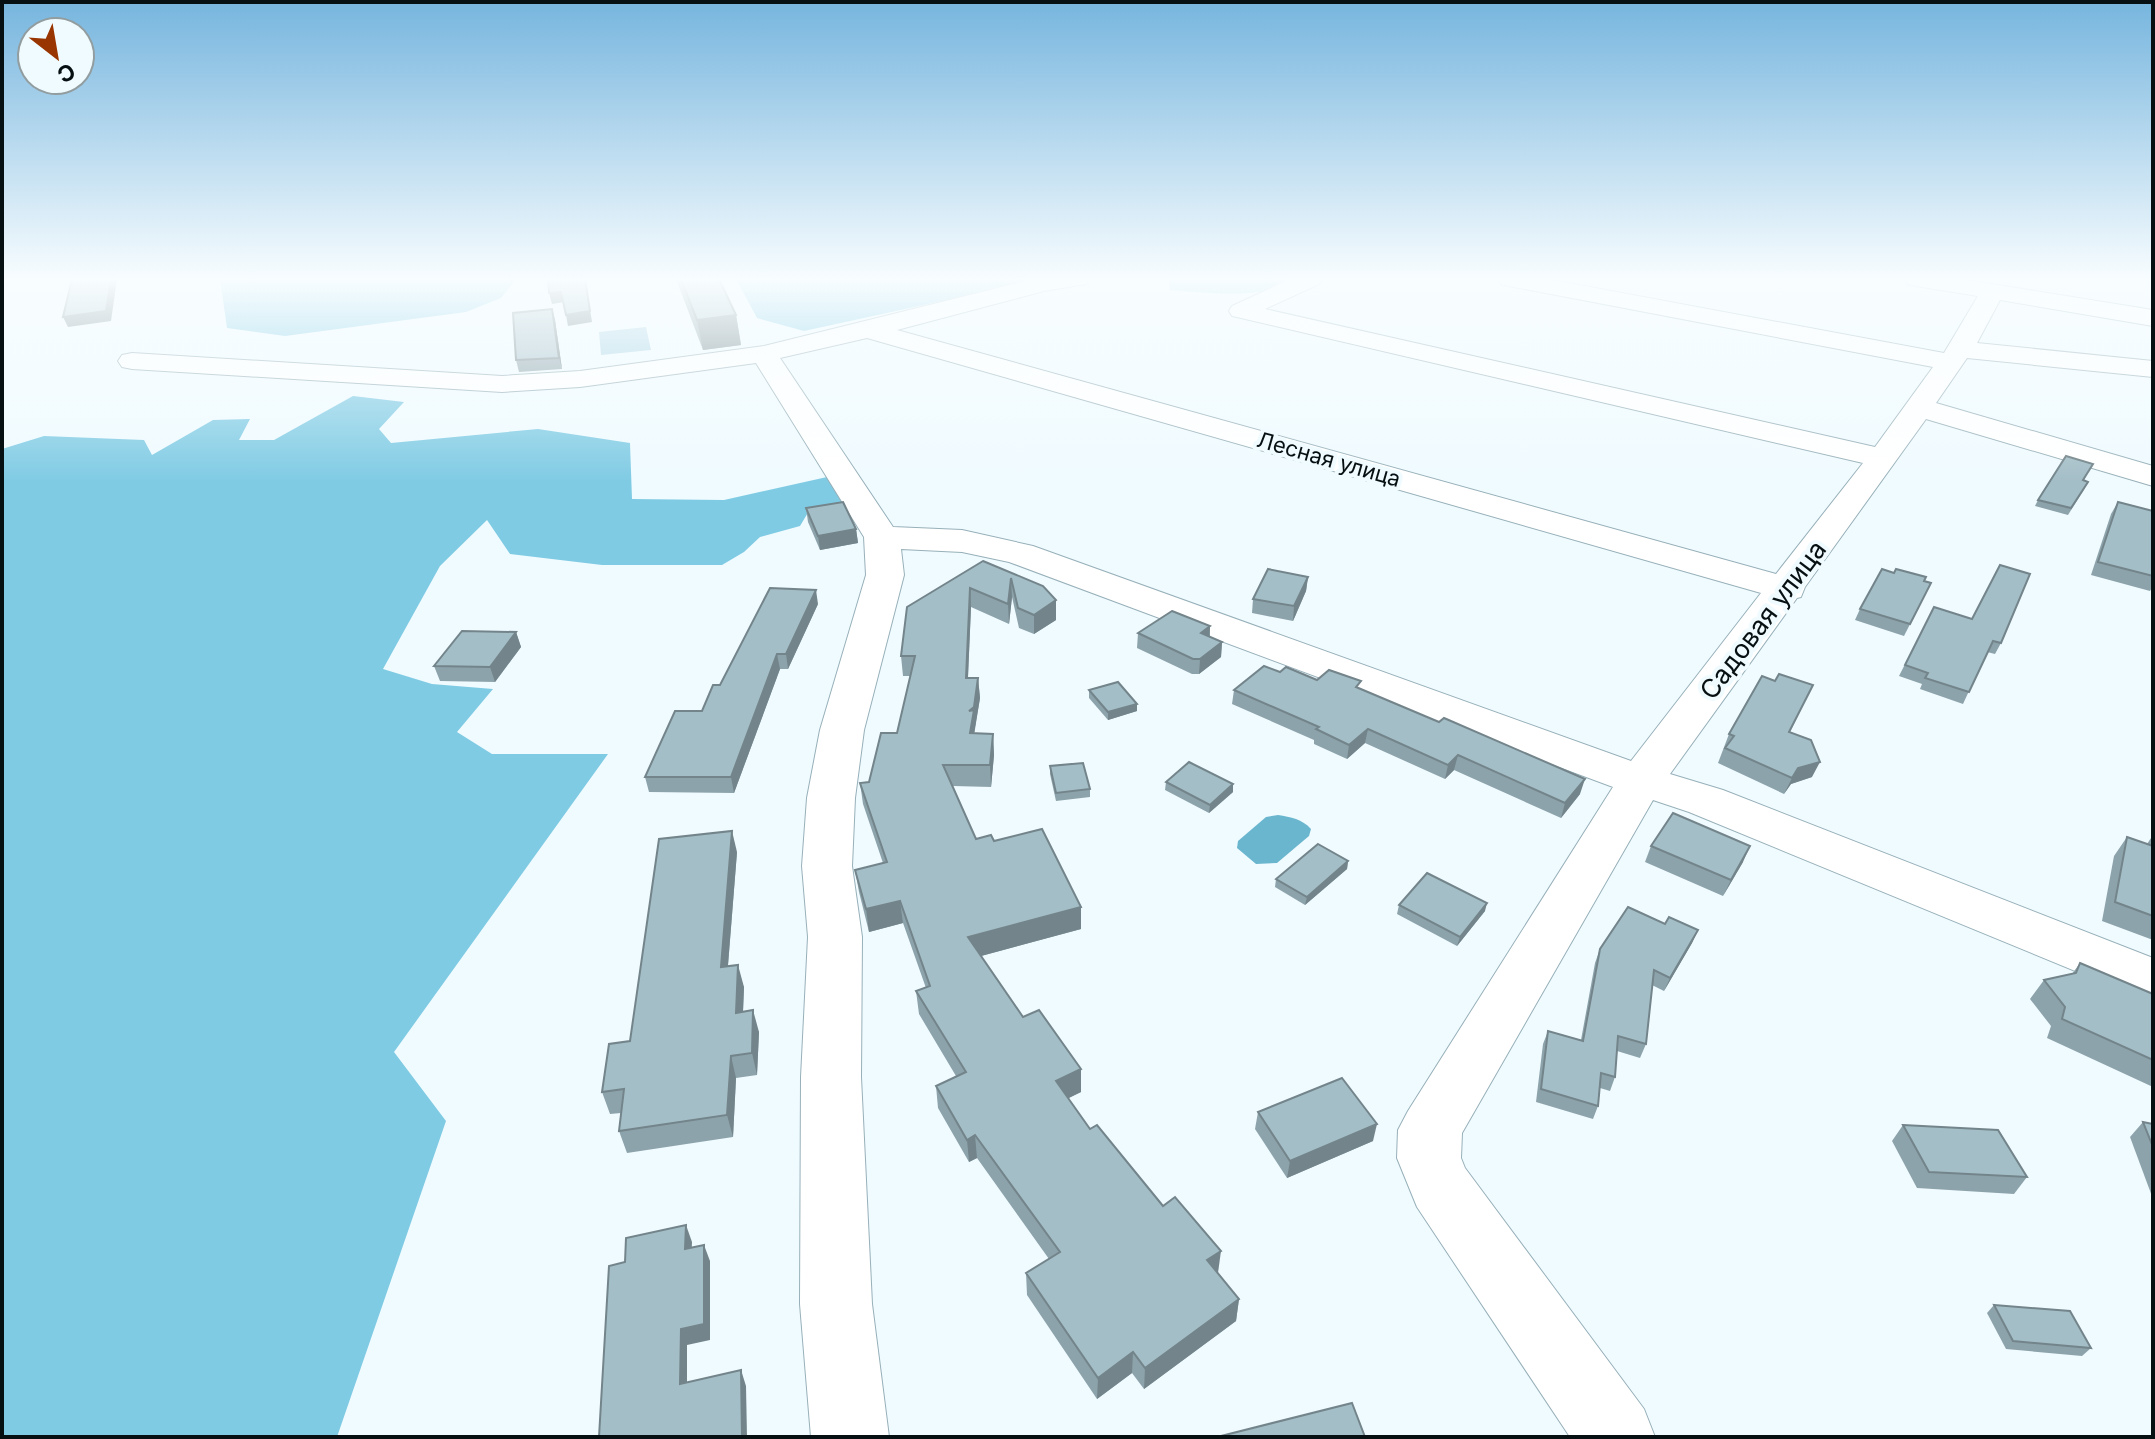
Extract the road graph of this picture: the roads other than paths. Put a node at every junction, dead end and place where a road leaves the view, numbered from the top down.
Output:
1 (798, 346) edge
2 (926, 346) edge
3 (1395, 346) edge
4 (1897, 346) edge
5 (1960, 346) edge
6 (764, 354) junction
7 (1954, 356) junction
8 (132, 361) dead end
9 (2153, 369) edge
10 (1918, 407) junction
11 (1883, 458) junction
12 (2153, 476) edge
13 (882, 537) junction
14 (1788, 589) junction
15 (1641, 780) junction
16 (2153, 981) edge
17 (850, 1437) edge
18 (1616, 1437) edge

1 - 6 street
2 - 14 street, Лесная улица
3 - 11 street
4 - 7 street
5 - 7 street
6 - 8 street
6 - 13 street
7 - 9 street
7 - 10 street
10 - 11 street, Садовая улица
10 - 12 street
11 - 14 street, Садовая улица
13 - 15 street
13 - 17 street
14 - 15 street, Садовая улица
15 - 16 street
15 - 18 street, Садовая улица

